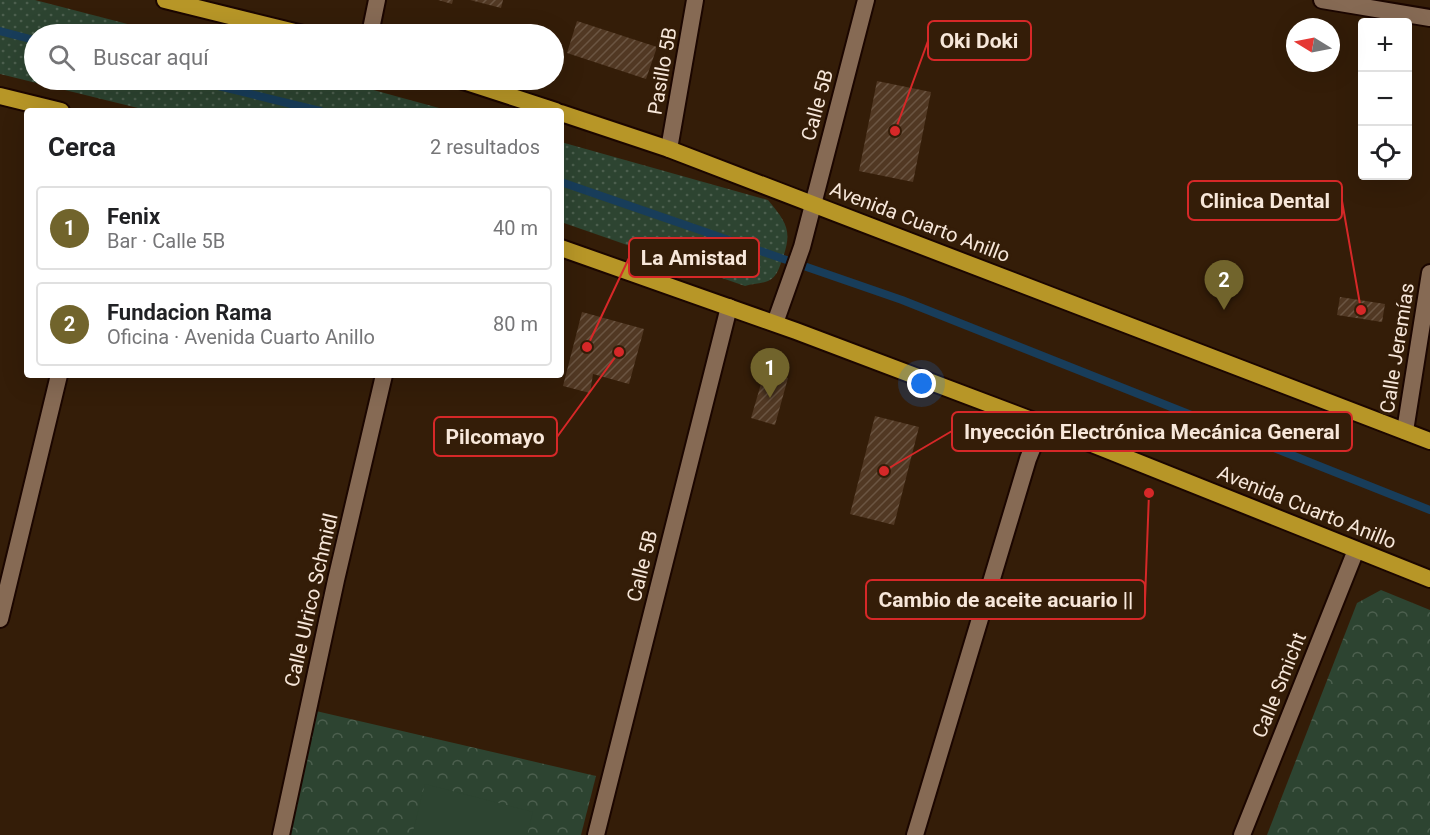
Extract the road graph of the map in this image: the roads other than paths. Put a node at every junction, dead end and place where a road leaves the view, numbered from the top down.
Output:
1 (165, 0) edge
2 (377, 0) edge
3 (695, 0) edge
4 (866, 0) edge
5 (1322, 0) edge
6 (1430, 18) edge
7 (262, 24) edge
8 (372, 24) edge
9 (491, 90) edge
10 (0, 96) edge
11 (49, 108) edge
12 (547, 108) edge
13 (564, 114) edge
14 (669, 149) junction
15 (813, 204) junction
16 (564, 249) edge
17 (1430, 273) edge
18 (729, 307) junction
19 (775, 323) junction
20 (58, 378) edge
21 (383, 378) edge
22 (1042, 424) junction
23 (1405, 431) junction
24 (1430, 441) edge
25 (1356, 550) junction
26 (1430, 579) edge
27 (0, 619) edge
28 (281, 835) edge
29 (596, 835) edge
30 (915, 835) edge
31 (1242, 835) edge

1 - 7 highway
2 - 8 street
3 - 14 street, Pasillo 5B
4 - 15 street, Calle 5B
5 - 6 street
9 - 12 highway
10 - 11 highway
13 - 14 highway, Avenida Cuarto Anillo
14 - 15 highway, Avenida Cuarto Anillo
15 - 19 street, Calle 5B
15 - 23 highway, Avenida Cuarto Anillo
16 - 18 highway, Avenida Cuarto Anillo
17 - 23 street, Calle Jeremías
18 - 19 highway, Avenida Cuarto Anillo
18 - 29 street, Calle 5B
19 - 22 highway, Avenida Cuarto Anillo
20 - 27 street
21 - 28 street, Calle Ulrico Schmidl
22 - 25 highway, Avenida Cuarto Anillo
22 - 30 street
23 - 24 highway, Avenida Cuarto Anillo
25 - 26 highway, Avenida Cuarto Anillo
25 - 31 street, Calle Smicht

